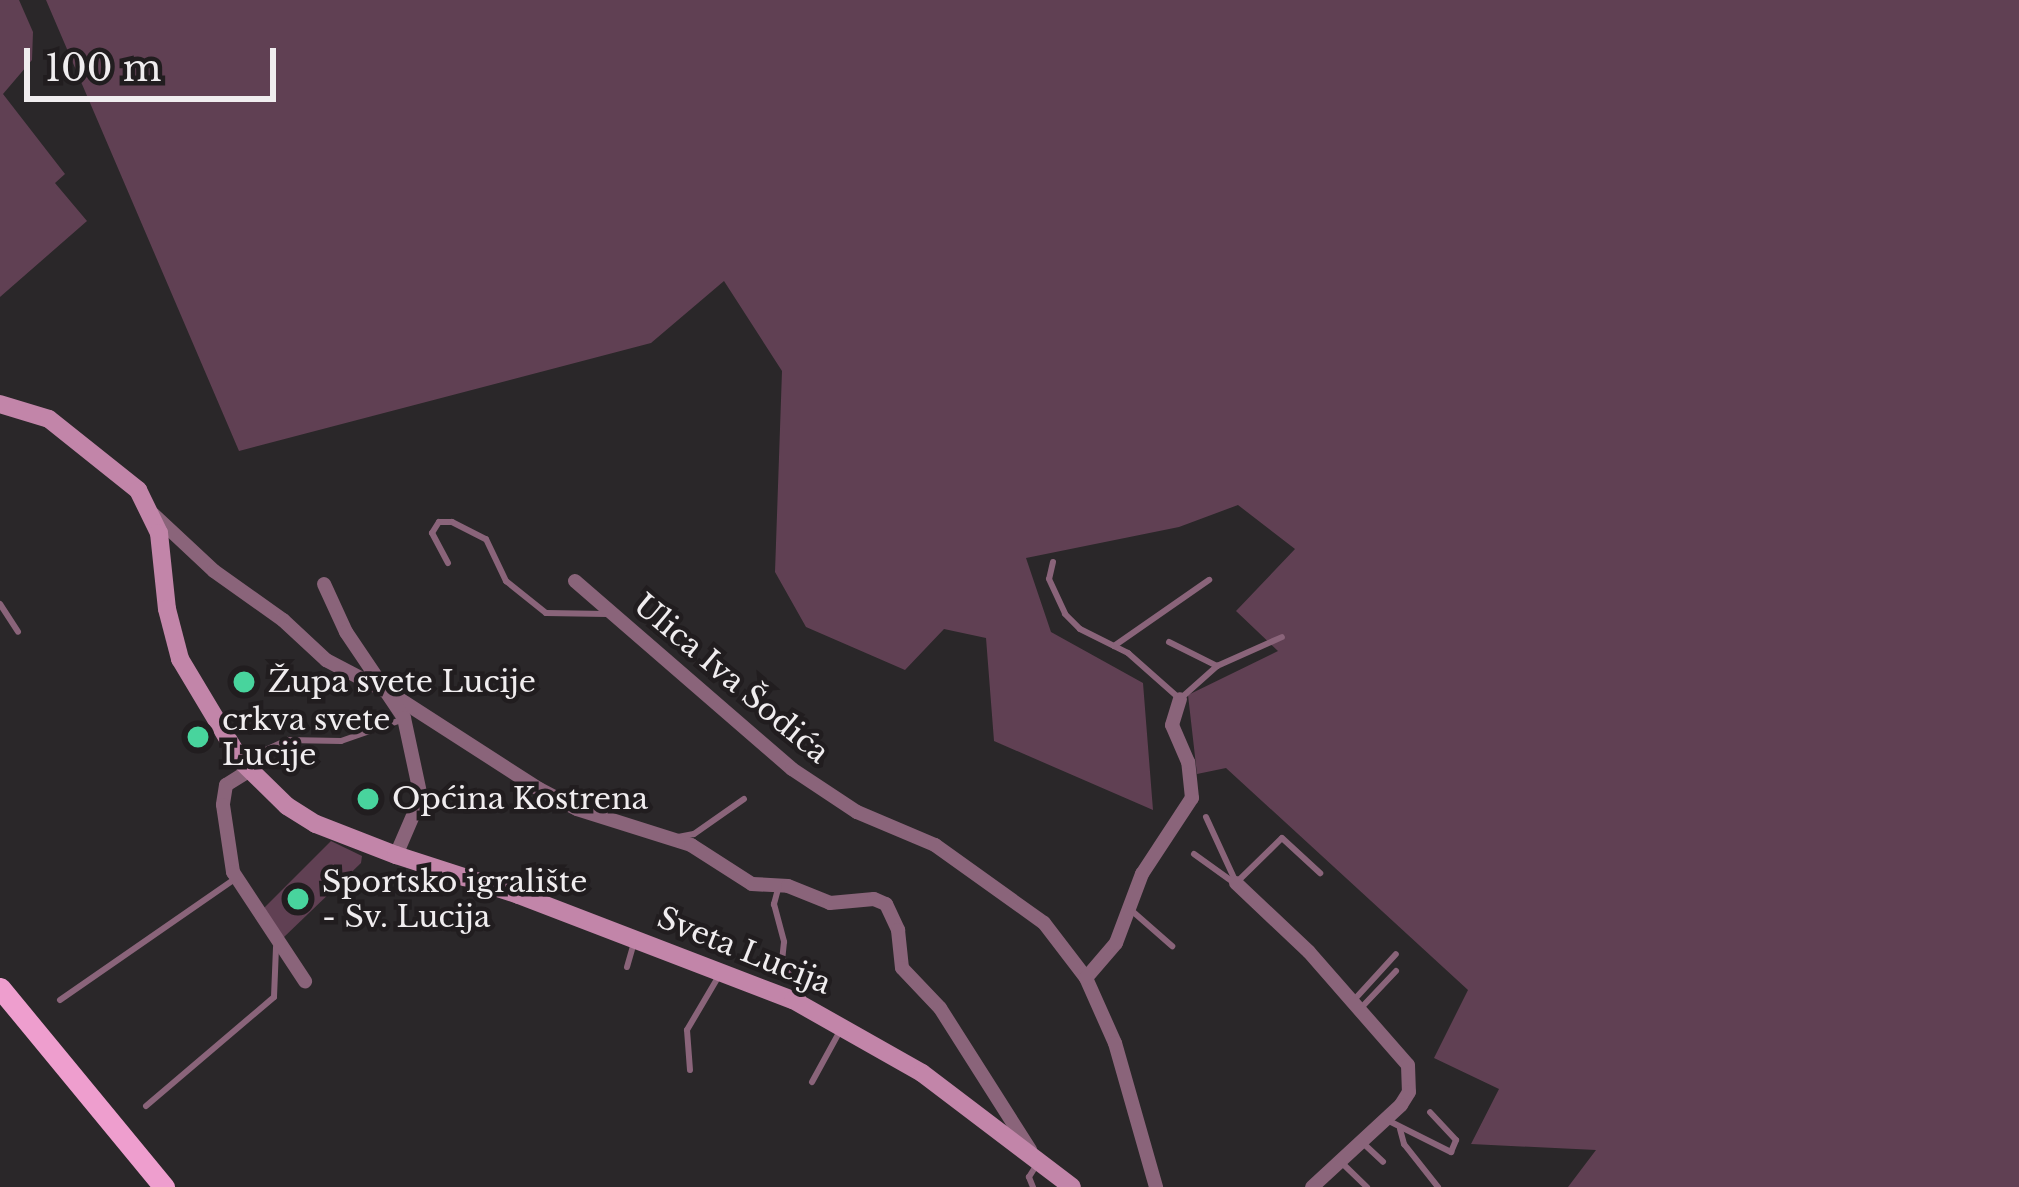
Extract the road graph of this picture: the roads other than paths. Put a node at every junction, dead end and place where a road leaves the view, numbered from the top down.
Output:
1 (0, 404) edge
2 (149, 511) junction
3 (448, 562) dead end
4 (1054, 562) dead end
5 (1209, 580) dead end
6 (575, 581) dead end
7 (324, 584) dead end
8 (0, 604) edge
9 (611, 614) junction
10 (18, 632) dead end
11 (1282, 637) dead end
12 (1168, 642) dead end
13 (1113, 646) junction
14 (1217, 666) junction
15 (393, 695) junction
16 (1180, 699) junction
17 (404, 718) junction
18 (246, 766) junction
19 (744, 800) dead end
20 (1206, 817) dead end
21 (674, 838) junction
22 (1194, 854) dead end
23 (396, 855) junction
24 (1320, 873) dead end
25 (236, 879) junction
26 (1236, 884) junction
27 (778, 885) junction
28 (1130, 910) junction
29 (634, 940) junction
30 (277, 943) junction
31 (1172, 946) dead end
32 (1396, 954) dead end
33 (627, 967) dead end
34 (1396, 971) dead end
35 (721, 972) junction
36 (1086, 978) junction
37 (305, 981) dead end
38 (0, 988) edge
39 (60, 1000) dead end
40 (1357, 1004) junction
41 (805, 1006) junction
42 (843, 1026) junction
43 (690, 1070) dead end
44 (812, 1082) dead end
45 (146, 1106) dead end
46 (1430, 1112) dead end
47 (1393, 1125) junction
48 (1364, 1144) junction
49 (1383, 1162) dead end
50 (1038, 1163) junction
51 (1342, 1163) junction
52 (164, 1187) edge
53 (1033, 1187) edge
54 (1072, 1187) edge
55 (1156, 1187) edge
56 (1312, 1187) edge
57 (1367, 1187) edge
58 (1438, 1187) edge

1 - 2 street, Sveta Lucija
2 - 15 street, Sveta Lucija
2 - 18 street, Sveta Lucija
3 - 9 lane
4 - 13 lane
5 - 13 lane
6 - 9 street, Ulica Iva Šodića
7 - 15 street, Sveta Lucija
8 - 10 lane
9 - 36 street, Ulica Iva Šodića
11 - 14 lane
12 - 14 lane
13 - 16 lane
14 - 16 lane
15 - 17 street, Sveta Lucija
15 - 21 street, Sveta Lucija
16 - 28 street
17 - 18 lane
17 - 23 street, Sveta Lucija
18 - 23 street, Sveta Lucija
18 - 25 street
19 - 21 lane
20 - 26 lane
21 - 27 street, Sveta Lucija
22 - 26 lane
23 - 29 street, Sveta Lucija
24 - 26 lane
25 - 30 street
25 - 39 lane
26 - 40 street
27 - 41 lane
27 - 50 street, Sveta Lucija
28 - 31 lane
28 - 36 street
29 - 33 lane
29 - 35 street, Sveta Lucija
30 - 37 street
30 - 45 lane
32 - 40 lane
34 - 40 lane
35 - 41 street, Sveta Lucija
35 - 43 lane
36 - 55 street, Ulica Iva Šodića
38 - 52 main road
40 - 47 street
41 - 42 street, Sveta Lucija
42 - 44 lane
42 - 50 street, Sveta Lucija
46 - 47 lane
47 - 48 street
47 - 58 lane
48 - 49 lane
48 - 51 street
50 - 53 lane
50 - 54 street, Sveta Lucija
51 - 56 street
51 - 57 lane

